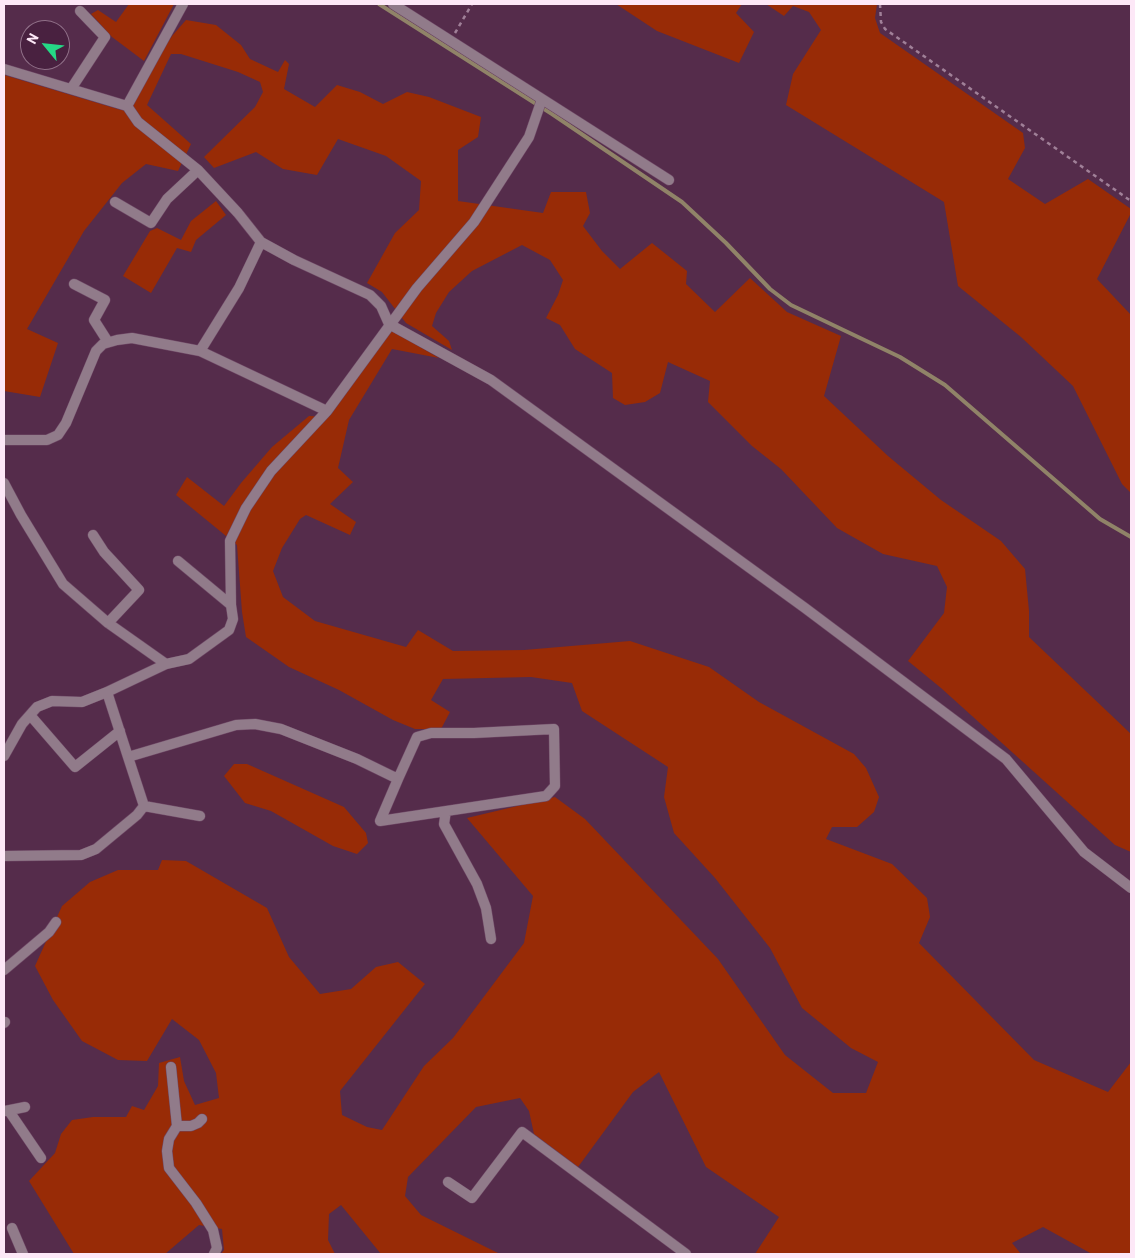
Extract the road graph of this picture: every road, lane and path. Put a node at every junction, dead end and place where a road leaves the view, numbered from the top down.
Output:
1 (183, 4) edge
2 (393, 4) edge
3 (472, 4) edge
4 (880, 4) edge
5 (80, 11) dead end
6 (451, 41) junction
7 (4, 69) edge
8 (71, 89) junction
9 (540, 103) junction
10 (127, 106) junction
11 (198, 170) junction
12 (669, 180) dead end
13 (1131, 201) edge
14 (115, 202) dead end
15 (261, 242) junction
16 (74, 284) dead end
17 (389, 324) junction
18 (108, 342) junction
19 (200, 351) junction
20 (327, 411) junction
21 (4, 440) edge
22 (4, 483) edge
23 (93, 535) dead end
24 (178, 561) dead end
25 (231, 605) junction
26 (108, 623) junction
27 (166, 664) junction
28 (108, 692) junction
29 (30, 714) junction
30 (120, 731) junction
31 (4, 756) edge
32 (128, 757) junction
33 (398, 779) junction
34 (144, 806) junction
35 (446, 811) junction
36 (200, 816) dead end
37 (4, 856) edge
38 (1131, 888) edge
39 (56, 922) dead end
40 (491, 939) dead end
41 (4, 970) edge
42 (171, 1067) dead end
43 (25, 1107) dead end
44 (6, 1111) edge
45 (202, 1119) dead end
46 (177, 1126) junction
47 (41, 1158) dead end
48 (448, 1182) dead end
49 (12, 1228) dead end
50 (23, 1254) edge
51 (214, 1254) edge
52 (686, 1254) edge

1 - 10 street
2 - 6 street
3 - 6 path
4 - 13 path
5 - 8 street
6 - 9 street
7 - 8 street
8 - 10 street
9 - 12 street
9 - 17 street
10 - 11 street
11 - 14 street
11 - 15 street
15 - 17 street
15 - 19 street
16 - 18 street
17 - 20 street
17 - 38 street
18 - 19 street
18 - 21 street
19 - 20 street
20 - 25 street
22 - 26 street
23 - 26 street
24 - 25 street
25 - 27 street
26 - 27 street
27 - 28 street
28 - 29 street
28 - 30 street
29 - 30 street
29 - 31 street
30 - 32 street
32 - 33 street
32 - 34 street
33 - 35 street
33 - 35 street
34 - 36 street
34 - 37 street
35 - 40 street
39 - 41 street
42 - 46 street
43 - 44 street
44 - 47 street
45 - 46 street
46 - 51 street
48 - 52 street
49 - 50 street

